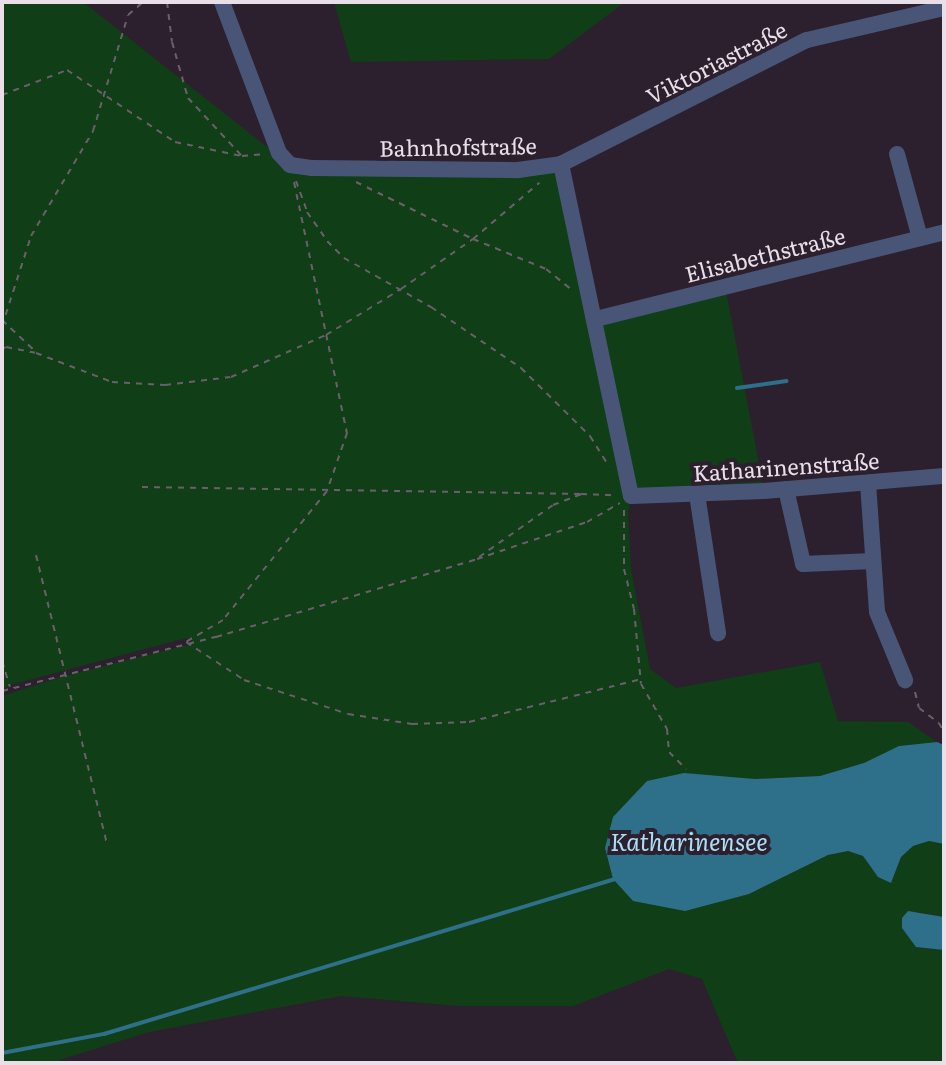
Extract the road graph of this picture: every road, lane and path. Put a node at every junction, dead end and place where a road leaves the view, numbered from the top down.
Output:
1 (143, 2) edge
2 (167, 2) edge
3 (222, 2) edge
4 (944, 8) edge
5 (105, 93) junction
6 (2, 95) edge
7 (897, 154) dead end
8 (242, 156) junction
9 (285, 159) junction
10 (561, 164) junction
11 (345, 169) junction
12 (539, 183) dead end
13 (944, 232) edge
14 (920, 238) junction
15 (473, 239) junction
16 (401, 289) junction
17 (594, 313) junction
18 (3, 323) edge
19 (326, 335) junction
20 (2, 349) edge
21 (36, 353) junction
22 (613, 472) dead end
23 (944, 476) edge
24 (868, 483) junction
25 (142, 487) dead end
26 (786, 489) junction
27 (327, 491) junction
28 (581, 494) junction
29 (697, 494) junction
30 (631, 496) junction
31 (36, 555) dead end
32 (477, 559) junction
33 (873, 561) junction
34 (718, 633) dead end
35 (186, 642) junction
36 (2, 661) edge
37 (66, 673) junction
38 (642, 679) junction
39 (905, 680) joint
40 (10, 688) junction
41 (2, 691) edge
42 (944, 732) edge
43 (686, 769) dead end
44 (107, 845) dead end

1 - 5 path
2 - 8 path
3 - 9 street
4 - 10 street, Viktoriastraße
5 - 6 path
5 - 8 path
5 - 18 path
7 - 14 street
8 - 9 path
9 - 11 street, Bahnhofstraße
9 - 16 path
9 - 19 path
10 - 11 street, Bahnhofstraße
10 - 17 street, Bahnhofstraße
11 - 15 path
12 - 15 path
13 - 14 street, Elisabethstraße
14 - 17 street, Elisabethstraße
15 - 16 path
15 - 17 path
16 - 19 path
16 - 22 path
17 - 30 street, Bahnhofstraße
18 - 21 path
19 - 21 path
19 - 27 path
20 - 21 path
23 - 24 street, Katharinenstraße
24 - 26 street, Katharinenstraße
24 - 33 street
25 - 27 path
26 - 29 street, Katharinenstraße
26 - 33 street
27 - 28 path
27 - 35 path
28 - 30 path
28 - 32 path
29 - 30 street, Katharinenstraße
29 - 34 street
31 - 37 path
32 - 35 path
32 - 38 path
33 - 39 street
35 - 37 path
35 - 38 path
36 - 40 path
37 - 40 path
37 - 44 path
38 - 43 path
39 - 42 path
40 - 41 path

